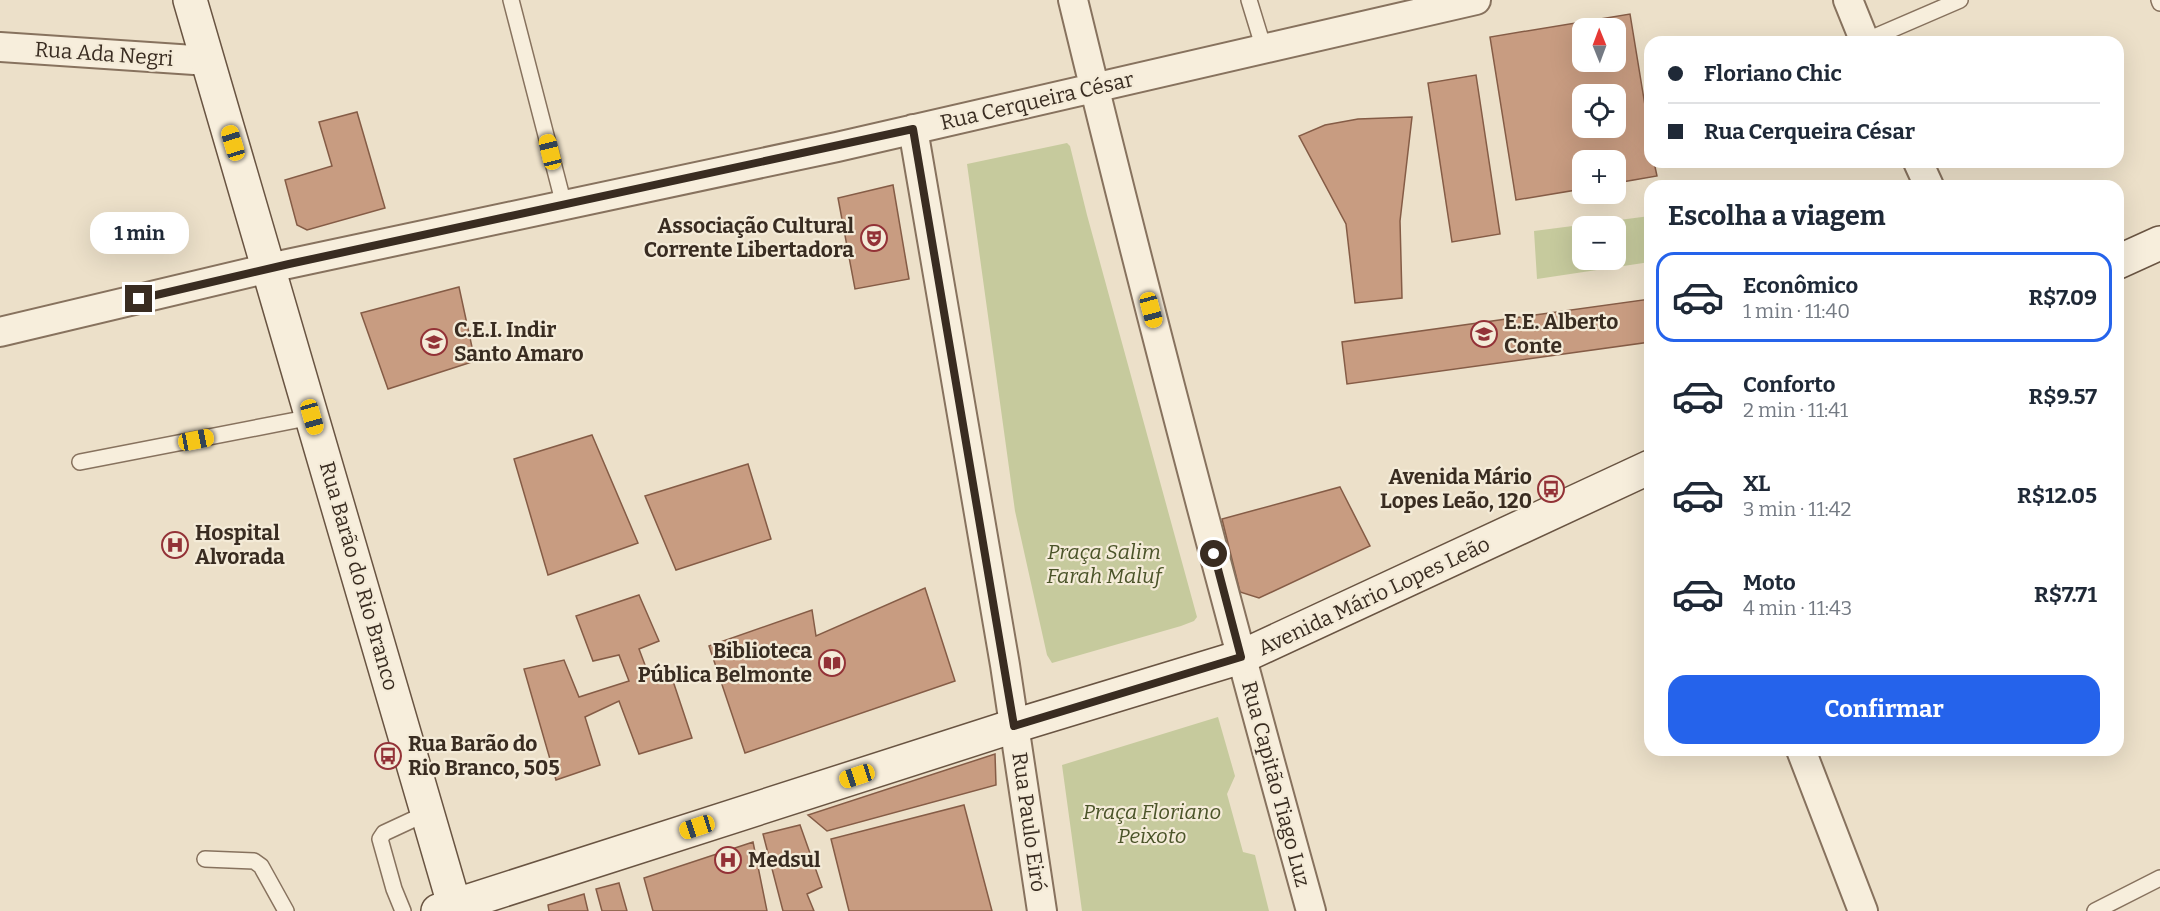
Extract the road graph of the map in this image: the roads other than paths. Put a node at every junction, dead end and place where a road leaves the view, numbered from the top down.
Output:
1 (190, 0) edge
2 (512, 0) edge
3 (1073, 0) edge
4 (1249, 0) edge
5 (1848, 0) edge
6 (1960, 0) edge
7 (1470, 1) edge
8 (1863, 36) edge
9 (1877, 36) edge
10 (0, 47) edge
11 (1264, 49) junction
12 (208, 61) junction
13 (1094, 88) junction
14 (913, 129) junction
15 (564, 205) junction
16 (2157, 249) edge
17 (2124, 260) edge
18 (269, 268) junction
19 (0, 332) edge
20 (312, 417) junction
21 (80, 462) dead end
22 (1644, 470) edge
23 (1241, 657) junction
24 (1014, 726) junction
25 (1803, 756) edge
26 (427, 813) junction
27 (205, 859) dead end
28 (2160, 878) edge
29 (2112, 907) edge
30 (449, 909) edge
31 (286, 911) edge
32 (403, 911) edge
33 (1042, 911) edge
34 (1311, 911) edge
35 (1863, 911) edge
36 (2095, 911) edge

1 - 12 street, Rua Barão do Rio Branco
2 - 15 lane
3 - 13 street, Rua Capitão Tiago Luz
4 - 11 lane
5 - 8 street
6 - 9 lane
7 - 11 street, Rua Cerqueira César
10 - 12 street, Rua Ada Negri
11 - 13 street, Rua Cerqueira César
12 - 18 street, Rua Barão do Rio Branco
13 - 14 street, Rua Cerqueira César
13 - 23 street, Rua Capitão Tiago Luz
14 - 15 street, Rua Cerqueira César
14 - 24 street, Rua Paulo Eiró
15 - 18 street, Rua Cerqueira César
16 - 17 street
18 - 19 street, Rua Cerqueira César
18 - 20 street, Rua Barão do Rio Branco
20 - 21 lane
20 - 26 street, Rua Barão do Rio Branco
22 - 23 street, Avenida Mário Lopes Leão
23 - 24 street, Avenida Mário Lopes Leão
23 - 34 street, Rua Capitão Tiago Luz
24 - 30 street, Avenida Mário Lopes Leão
24 - 33 street, Rua Paulo Eiró
25 - 35 street
26 - 30 street, Rua Barão do Rio Branco
26 - 32 lane
27 - 31 lane
28 - 29 lane
29 - 36 lane

